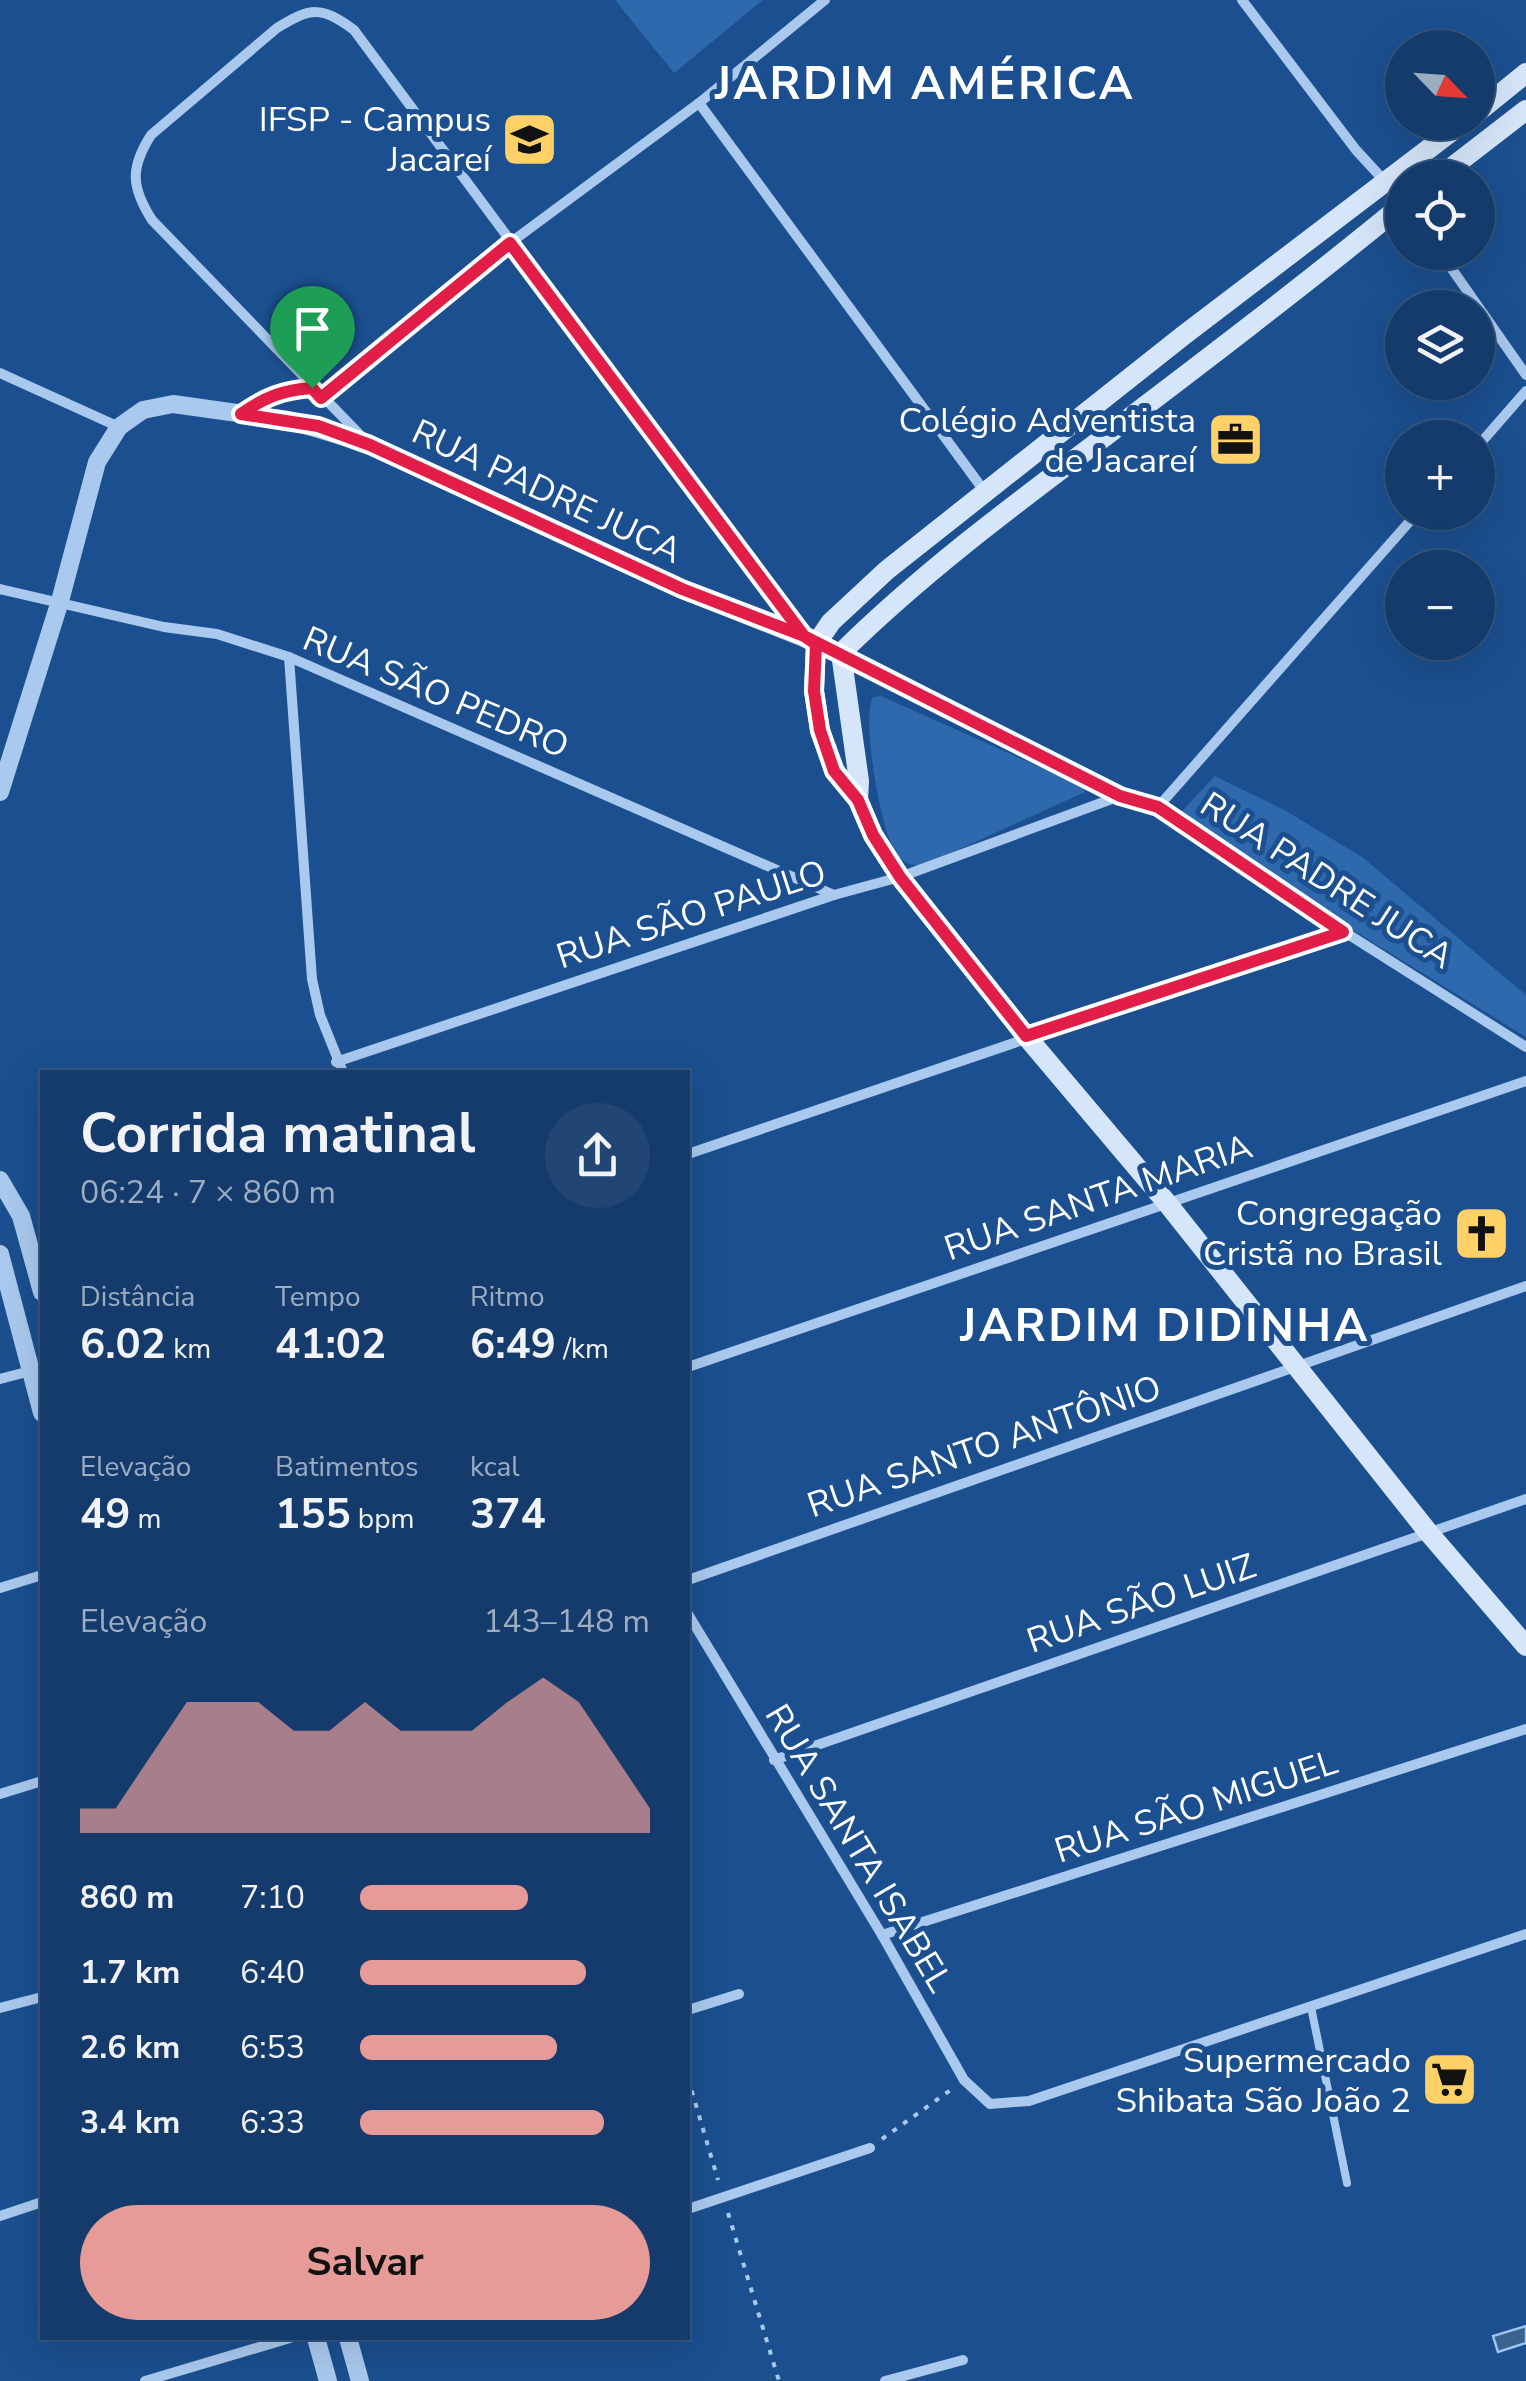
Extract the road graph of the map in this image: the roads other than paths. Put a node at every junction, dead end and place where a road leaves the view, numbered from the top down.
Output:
1 (825, 0) edge
2 (1242, 0) edge
3 (1526, 73) edge
4 (1495, 98) edge
5 (699, 103) junction
6 (1526, 110) edge
7 (1442, 140) edge
8 (1417, 160) edge
9 (1461, 160) edge
10 (1385, 180) edge
11 (1385, 185) edge
12 (1385, 217) edge
13 (510, 243) junction
14 (1453, 270) edge
15 (0, 373) edge
16 (1526, 375) edge
17 (312, 388) junction
18 (1526, 391) edge
19 (321, 398) junction
20 (241, 414) junction
21 (119, 427) junction
22 (1495, 427) edge
23 (370, 445) junction
24 (984, 492) junction
25 (1402, 530) edge
26 (0, 589) edge
27 (60, 601) junction
28 (810, 640) junction
29 (841, 654) junction
30 (289, 657) junction
31 (0, 792) edge
32 (1120, 796) junction
33 (858, 800) junction
34 (1158, 807) junction
35 (900, 877) junction
36 (834, 895) junction
37 (1343, 932) junction
38 (1026, 1036) junction
39 (1526, 1046) edge
40 (340, 1067) edge
41 (1526, 1081) edge
42 (690, 1153) edge
43 (0, 1180) edge
44 (1167, 1203) junction
45 (0, 1254) edge
46 (40, 1284) edge
47 (1526, 1286) edge
48 (690, 1366) edge
49 (1295, 1366) junction
50 (36, 1370) edge
51 (0, 1379) edge
52 (40, 1399) edge
53 (1526, 1499) edge
54 (1428, 1532) junction
55 (40, 1576) edge
56 (690, 1579) edge
57 (0, 1588) edge
58 (690, 1617) edge
59 (1526, 1646) edge
60 (1526, 1729) edge
61 (774, 1760) junction
62 (40, 1782) edge
63 (0, 1794) edge
64 (1526, 1934) edge
65 (882, 1935) junction
66 (740, 1994) dead end
67 (40, 1998) edge
68 (1311, 2006) junction
69 (0, 2008) edge
70 (690, 2009) edge
71 (870, 2148) road end
72 (1347, 2183) dead end
73 (40, 2203) edge
74 (690, 2209) edge
75 (0, 2216) edge
76 (283, 2340) edge
77 (317, 2340) edge
78 (349, 2340) edge
79 (963, 2360) dead end
80 (145, 2381) edge
81 (328, 2381) edge
82 (360, 2381) edge
83 (886, 2381) edge

1 - 5 street
2 - 10 street
3 - 4 main road
5 - 13 street
5 - 24 street
6 - 9 main road
7 - 8 main road
11 - 24 main road
12 - 29 main road
13 - 17 street
13 - 19 street
13 - 28 street
14 - 16 street
15 - 21 street
17 - 19 street
17 - 20 street
18 - 22 street
19 - 23 street
20 - 21 street, RUA PADRE JUCA
20 - 23 street, RUA PADRE JUCA
21 - 27 street
23 - 28 street, RUA PADRE JUCA
24 - 28 main road
25 - 34 street
26 - 27 street, RUA SÃO PEDRO
27 - 30 street, RUA SÃO PEDRO
27 - 31 street
28 - 29 street, RUA PADRE JUCA
28 - 33 main road
29 - 32 street, RUA PADRE JUCA
29 - 33 main road
30 - 36 street, RUA SÃO PEDRO
30 - 40 street
32 - 34 street, RUA PADRE JUCA
32 - 35 street, RUA SÃO PAULO
33 - 35 main road
34 - 37 street, RUA PADRE JUCA
35 - 36 street, RUA SÃO PAULO
35 - 38 main road
36 - 40 street, RUA SÃO PAULO
37 - 38 street
37 - 39 street, RUA PADRE JUCA
38 - 42 street
38 - 44 main road
41 - 44 street, RUA SANTA MARIA
43 - 46 street
44 - 48 street, RUA SANTA MARIA
44 - 49 main road
45 - 50 street
47 - 49 street, RUA SANTO ANTÔNIO
49 - 54 main road
49 - 56 street, RUA SANTO ANTÔNIO
50 - 51 street
50 - 52 street
53 - 54 street, RUA SÃO LUIZ
54 - 59 main road
54 - 61 street, RUA SÃO LUIZ
55 - 57 street
58 - 61 street, RUA SANTA ISABEL
60 - 65 street, RUA SÃO MIGUEL
61 - 65 street, RUA SANTA ISABEL
62 - 63 street
64 - 68 street
65 - 68 street, RUA SANTA ISABEL
66 - 70 street
67 - 69 street
68 - 72 lane
71 - 74 street
73 - 75 street
76 - 80 street
77 - 81 street
78 - 82 street
79 - 83 street

